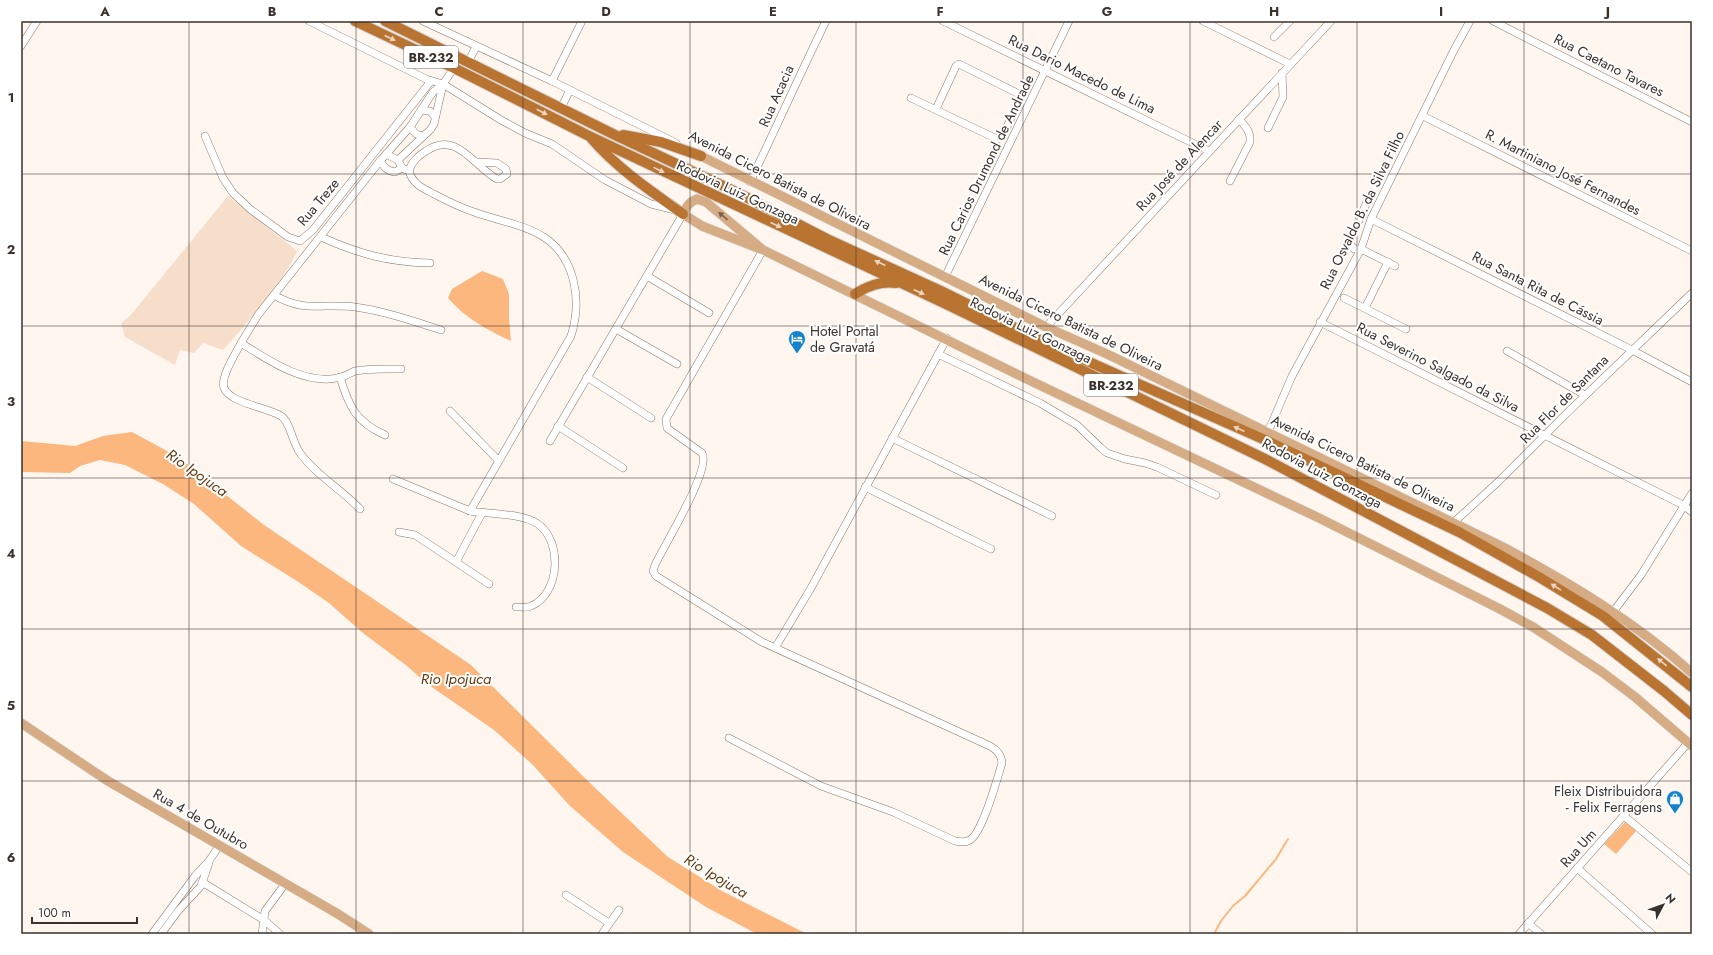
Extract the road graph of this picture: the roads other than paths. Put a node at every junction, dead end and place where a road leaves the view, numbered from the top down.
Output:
1 (37, 21) edge
2 (309, 21) edge
3 (355, 21) edge
4 (385, 21) edge
5 (423, 21) edge
6 (582, 21) edge
7 (826, 21) edge
8 (943, 21) edge
9 (1069, 21) edge
10 (1203, 21) edge
11 (1290, 21) edge
12 (1331, 21) edge
13 (1470, 21) edge
14 (1493, 21) edge
15 (1274, 37) dead end
16 (21, 46) edge
17 (476, 47) junction
18 (468, 62) junction
19 (1290, 64) junction
20 (454, 68) junction
21 (1046, 71) junction
22 (1282, 73) junction
23 (431, 81) junction
24 (552, 81) junction
25 (443, 84) junction
26 (570, 90) junction
27 (911, 98) dead end
28 (562, 108) junction
29 (936, 109) junction
30 (421, 110) junction
31 (1423, 116) junction
32 (435, 117) junction
33 (1011, 119) junction
34 (1239, 119) junction
35 (1692, 122) edge
36 (1020, 123) junction
37 (410, 126) junction
38 (1268, 128) dead end
39 (616, 135) junction
40 (205, 136) dead end
41 (423, 136) junction
42 (589, 136) junction
43 (1209, 151) junction
44 (386, 154) junction
45 (701, 156) junction
46 (398, 160) junction
47 (380, 161) junction
48 (477, 162) dead end
49 (405, 169) junction
50 (1230, 181) dead end
51 (750, 182) junction
52 (1371, 193) dead end
53 (681, 213) junction
54 (1371, 219) junction
55 (321, 238) junction
56 (1360, 249) junction
57 (763, 250) junction
58 (1692, 251) edge
59 (430, 262) dead end
60 (1388, 262) junction
61 (1396, 266) dead end
62 (647, 276) junction
63 (945, 277) junction
64 (900, 283) junction
65 (1692, 293) edge
66 (855, 294) junction
67 (274, 295) junction
68 (1344, 298) dead end
69 (1365, 308) junction
70 (709, 313) dead end
71 (1320, 322) junction
72 (1046, 327) junction
73 (616, 329) junction
74 (1406, 329) dead end
75 (441, 330) dead end
76 (947, 338) junction
77 (241, 343) junction
78 (1632, 350) junction
79 (1507, 351) dead end
80 (938, 354) junction
81 (677, 364) dead end
82 (401, 369) dead end
83 (340, 377) junction
84 (587, 377) junction
85 (1692, 382) edge
86 (1585, 395) junction
87 (450, 411) dead end
88 (651, 418) dead end
89 (558, 426) junction
90 (1268, 432) junction
91 (385, 435) dead end
92 (1544, 436) junction
93 (892, 438) junction
94 (550, 441) dead end
95 (498, 460) junction
96 (623, 468) dead end
97 (393, 479) dead end
98 (865, 487) junction
99 (1692, 493) edge
100 (1216, 495) dead end
101 (1683, 505) junction
102 (360, 509) dead end
103 (470, 511) junction
104 (1692, 512) edge
105 (482, 513) junction
106 (1052, 516) dead end
107 (1453, 523) junction
108 (399, 532) dead end
109 (991, 549) dead end
110 (456, 562) junction
111 (489, 584) dead end
112 (516, 607) dead end
113 (1613, 612) junction
114 (775, 648) junction
115 (1692, 673) edge
116 (1692, 686) edge
117 (1692, 715) edge
118 (21, 722) edge
119 (729, 738) dead end
120 (1690, 745) edge
121 (1624, 816) junction
122 (219, 846) junction
123 (209, 861) junction
124 (1577, 868) junction
125 (1692, 872) edge
126 (202, 882) junction
127 (285, 884) junction
128 (566, 895) dead end
129 (619, 910) dead end
130 (264, 920) junction
131 (609, 923) junction
132 (1528, 923) junction
133 (152, 934) edge
134 (160, 934) edge
135 (262, 934) edge
136 (280, 934) edge
137 (369, 934) edge
138 (602, 934) edge
139 (1519, 934) edge
140 (1541, 934) edge
141 (1652, 934) edge

1 - 16 street
2 - 23 street
3 -> 20 highway, Rodovia Luiz Gonzaga / BR-232
4 - 18 highway, Rodovia Luiz Gonzaga / BR-232
5 - 17 street, Avenida Cicero Batista de Oliveira
6 - 24 street
7 - 51 street, Rua Acacia
8 - 21 street, Rua Dario Macedo de Lima
9 - 21 street, Rua Carios Drumond de Andrade
10 - 19 street
11 - 15 street
12 - 19 street, Rua José de Alencar
13 - 31 street, Rua Osvaldo B. da Silva Filho
14 - 35 street, Rua Caetano Tavares
17 - 18 street
17 - 24 street, Avenida Cicero Batista de Oliveira
18 - 28 highway, Rodovia Luiz Gonzaga / BR-232
19 - 22 street, Rua José de Alencar
20 - 25 street
20 -> 42 highway, Rodovia Luiz Gonzaga / BR-232
21 - 36 street, Rua Carios Drumond de Andrade
21 - 43 street, Rua Dario Macedo de Lima
22 - 34 street, Rua José de Alencar
22 - 38 street
23 - 25 street
23 - 40 street, Rua Treze
24 - 26 street, Avenida Cicero Batista de Oliveira
25 - 30 street
25 - 32 street
25 - 53 street
26 - 28 street
26 - 45 street, Avenida Cicero Batista de Oliveira
27 - 29 street
28 - 39 highway, Rodovia Luiz Gonzaga / BR-232
29 - 33 street
29 - 33 street
30 - 32 street
30 - 37 street
31 - 54 street, Rua Osvaldo B. da Silva Filho
31 - 58 street, R. Martiniano José Fernandes
32 - 41 street
33 - 36 street
34 - 43 street, Rua José de Alencar
34 - 50 street
36 - 63 street, Rua Carios Drumond de Andrade
37 - 41 street
37 - 44 street
39 - 45 highway
116 -> 39 highway, Rodovia Luiz Gonzaga / BR-232
41 - 46 street
42 - 53 highway
42 -> 64 highway, Rodovia Luiz Gonzaga / BR-232
43 - 72 street, Rua José de Alencar
44 - 46 street
44 - 47 street
45 - 51 main road, Avenida Cicero Batista de Oliveira
46 - 49 street
47 - 49 street
47 - 55 street
48 - 49 street
49 - 95 street
51 - 63 main road, Avenida Cicero Batista de Oliveira
52 - 56 street
53 - 57 main road
57 -> 53 main road
53 - 62 street
54 - 56 street, Rua Osvaldo B. da Silva Filho
54 - 78 street, Rua Santa Rita de Cássia
55 - 59 street
55 - 67 street
56 - 60 street
56 - 71 street, Rua Osvaldo B. da Silva Filho
57 - 66 main road
57 - 114 street
60 - 61 street
60 - 69 street
62 - 70 street
62 - 73 street
63 - 72 main road, Avenida Cicero Batista de Oliveira
64 - 66 highway
64 -> 117 highway, Rodovia Luiz Gonzaga / BR-232
65 - 78 street, Rua Flor de Santana
66 - 76 main road
67 - 75 street
67 - 77 street
68 - 69 street
69 - 74 street
71 - 90 street, Rua Osvaldo B. da Silva Filho
71 - 92 street, Rua Severino Salgado da Silva
72 - 90 main road, Avenida Cicero Batista de Oliveira
73 - 81 street
73 - 84 street
76 - 80 street
76 - 120 main road
77 - 83 street
77 - 102 street
78 - 85 street, Rua Santa Rita de Cássia
78 - 86 street, Rua Flor de Santana
79 - 86 street
80 - 93 street
80 - 100 street
82 - 83 street
83 - 91 street
84 - 88 street
84 - 89 street
86 - 92 street, Rua Flor de Santana
87 - 95 street
89 - 94 street
89 - 96 street
90 - 107 main road, Avenida Cicero Batista de Oliveira
92 - 101 street, Rua Severino Salgado da Silva
92 - 107 street, Rua Flor de Santana
93 - 98 street
93 - 106 street
95 - 103 street
97 - 103 street
98 - 109 street
98 - 114 street
99 - 101 street
101 - 104 street, Rua Severino Salgado da Silva
101 - 113 street
103 - 105 street
105 - 110 street
105 - 112 street
107 - 113 main road, Avenida Cicero Batista de Oliveira
108 - 110 street
110 - 111 street
113 - 115 main road, Avenida Cicero Batista de Oliveira
114 - 119 street
118 - 122 main road, Rua 4 de Outubro
120 - 121 street, Rua Um
121 - 124 street, Rua Um
121 - 125 street
122 - 123 street
122 - 127 main road, Rua 4 de Outubro
123 - 126 street
123 - 133 street
124 - 132 street, Rua Um
124 - 141 street
126 - 130 street
126 - 134 street
127 - 130 street
127 - 137 main road, Rua 4 de Outubro
128 - 131 street
129 - 131 street
130 - 135 street
130 - 136 street
131 - 138 street
132 - 139 street, Rua Um
132 - 140 street

